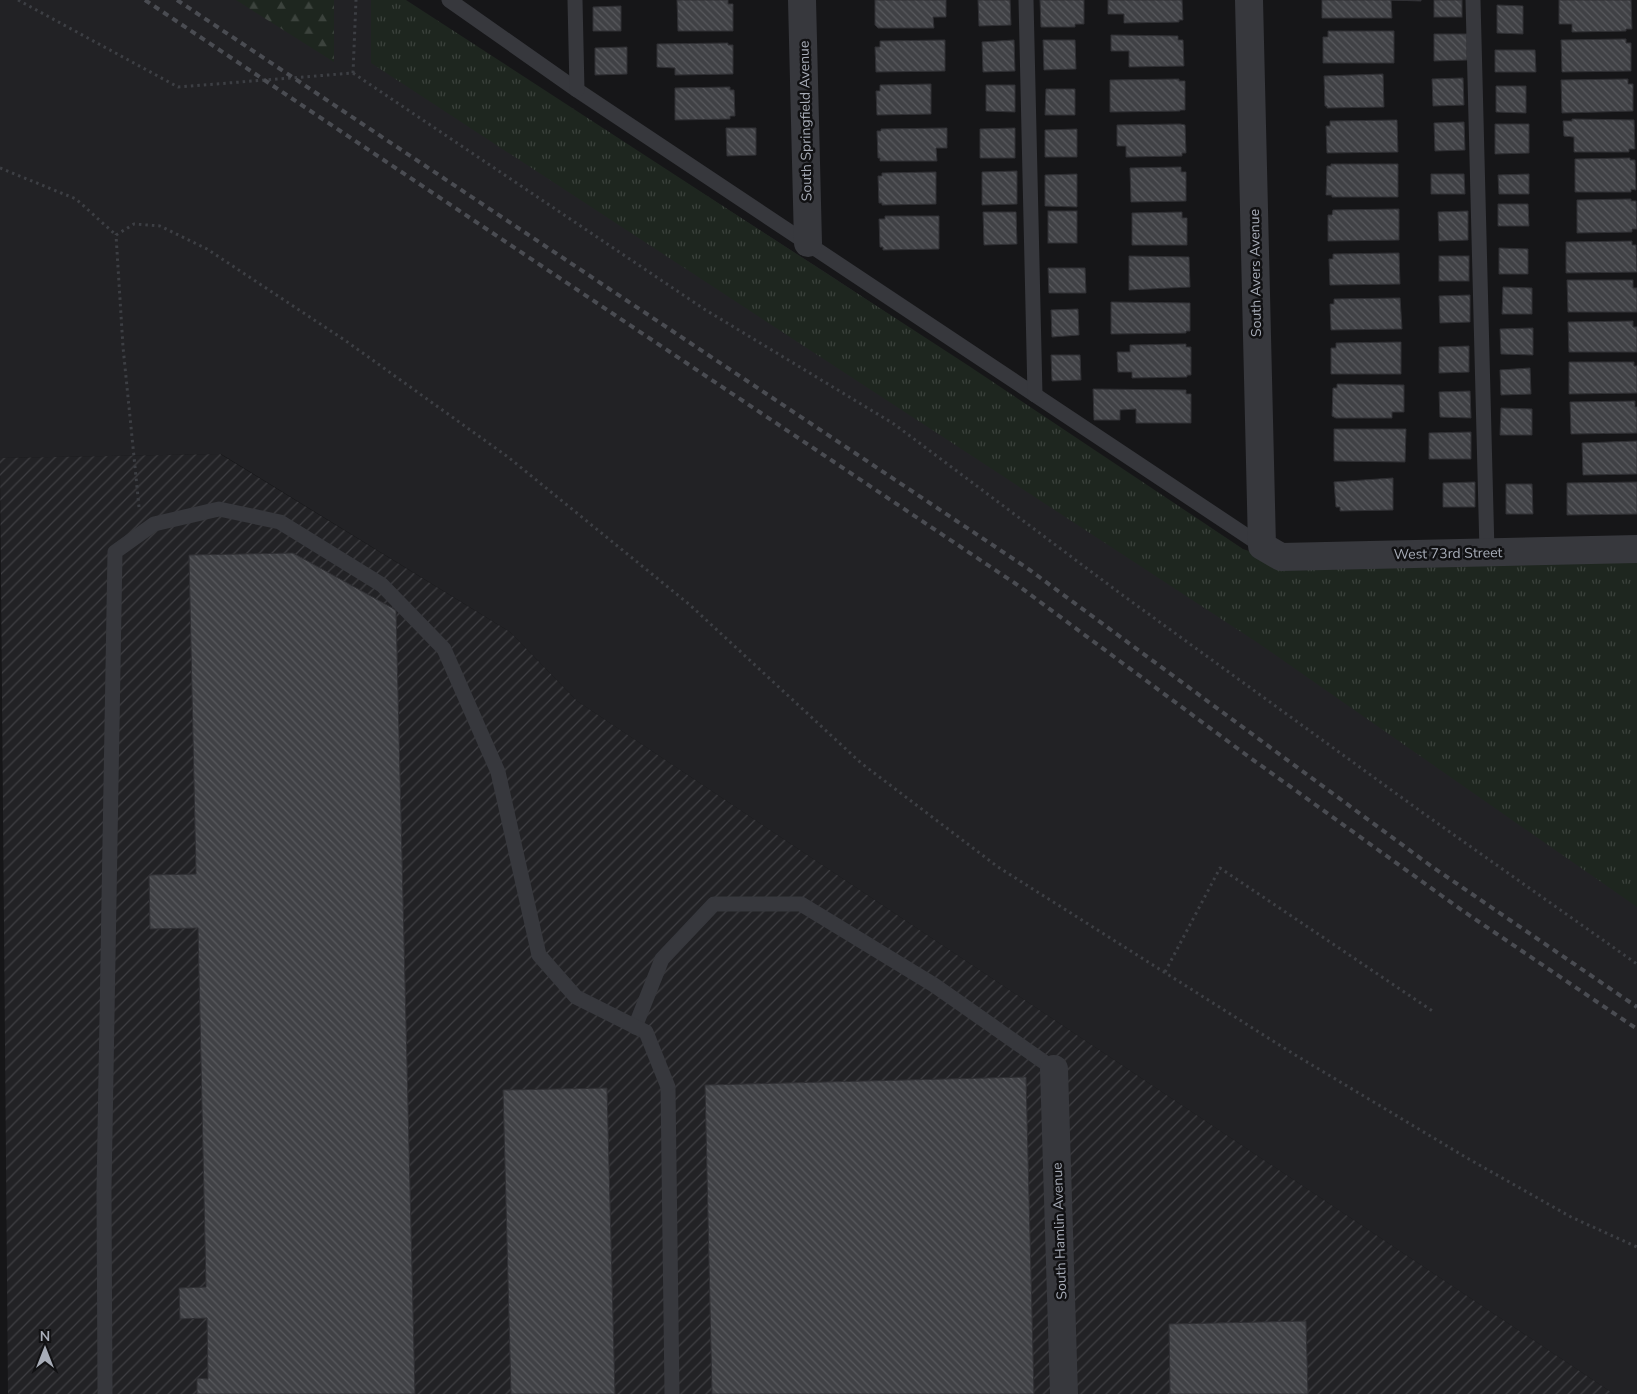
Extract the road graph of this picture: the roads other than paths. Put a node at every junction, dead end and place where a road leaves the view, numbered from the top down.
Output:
1 (449, 0) edge
2 (575, 0) edge
3 (802, 0) edge
4 (1026, 0) edge
5 (1249, 0) edge
6 (1473, 0) edge
7 (577, 90) junction
8 (808, 243) junction
9 (1035, 395) junction
10 (1262, 546) junction
11 (1637, 549) edge
12 (1487, 552) junction
13 (635, 1027) junction
14 (1054, 1069) joint
15 (105, 1394) edge
16 (672, 1394) edge
17 (1064, 1394) edge

1 - 7 lane
2 - 7 lane
3 - 8 street, South Springfield Avenue
4 - 9 lane
5 - 10 street, South Avers Avenue
6 - 12 lane
7 - 8 lane
8 - 9 lane
9 - 10 lane
10 - 12 street, West 73rd Street
11 - 12 street, West 73rd Street
13 - 14 lane
13 - 15 lane
13 - 16 lane
14 - 17 street, South Hamlin Avenue

